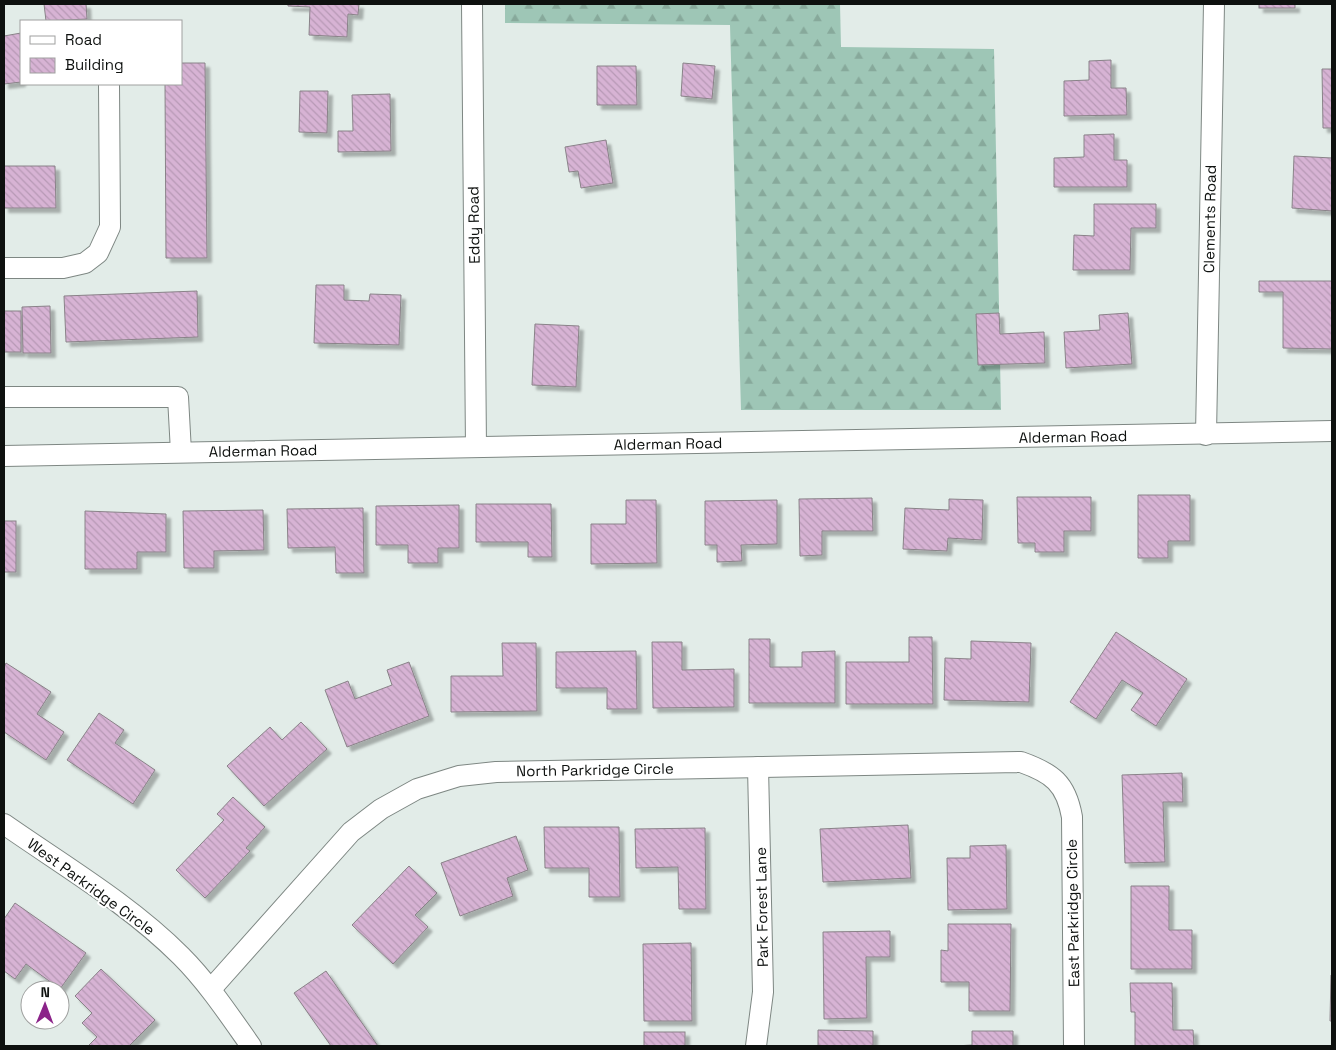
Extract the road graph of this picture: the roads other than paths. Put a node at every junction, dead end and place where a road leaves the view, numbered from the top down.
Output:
1 (472, 4) edge
2 (1214, 4) edge
3 (109, 85) dead end
4 (4, 268) edge
5 (4, 397) edge
6 (1332, 431) edge
7 (1206, 435) junction
8 (476, 447) junction
9 (181, 452) junction
10 (4, 456) edge
11 (758, 767) junction
12 (1057, 783) joint
13 (4, 824) edge
14 (211, 989) junction
15 (251, 1046) edge
16 (756, 1046) edge
17 (1074, 1046) edge

1 - 8 street, Eddy Road
2 - 7 street, Clements Road
3 - 4 street
5 - 9 street
6 - 7 street, Alderman Road
7 - 8 street, Alderman Road
8 - 9 street, Alderman Road
9 - 10 street, Alderman Road
11 - 12 street, North Parkridge Circle
11 - 14 street, North Parkridge Circle
11 - 16 street, Park Forest Lane
12 - 17 street, East Parkridge Circle
13 - 14 street, West Parkridge Circle
14 - 15 street, West Parkridge Circle

